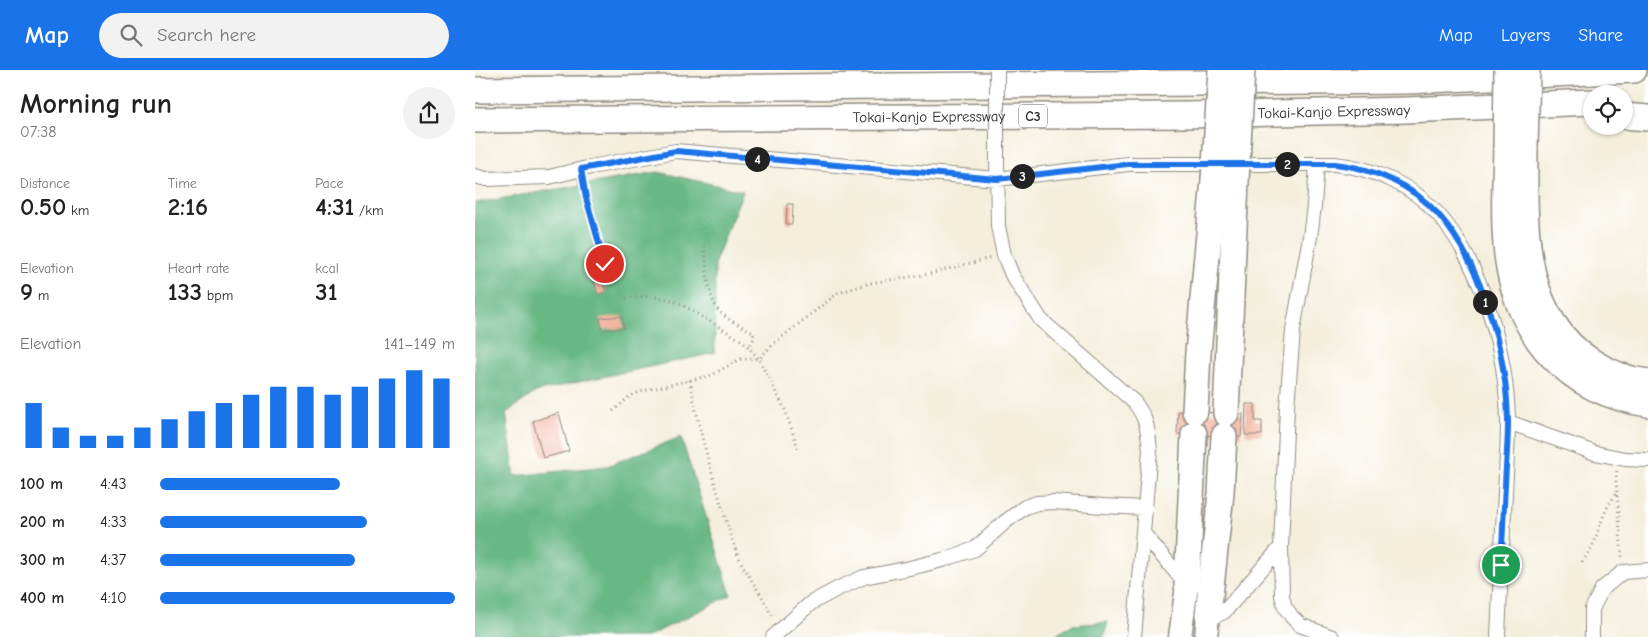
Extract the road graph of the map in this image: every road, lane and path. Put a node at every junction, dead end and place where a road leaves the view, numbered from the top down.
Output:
1 (755, 70) edge
2 (997, 70) edge
3 (1221, 70) edge
4 (1242, 70) edge
5 (1507, 70) edge
6 (1527, 70) edge
7 (1634, 70) edge
8 (478, 90) edge
9 (1648, 100) edge
10 (1633, 101) edge
11 (1583, 102) edge
12 (1186, 115) junction
13 (1583, 116) edge
14 (1633, 117) edge
15 (1648, 118) edge
16 (475, 120) edge
17 (1516, 148) junction
18 (1317, 164) junction
19 (581, 169) junction
20 (475, 176) edge
21 (997, 179) junction
22 (1225, 181) junction
23 (704, 246) dead end
24 (1004, 255) junction
25 (605, 264) dead end
26 (626, 298) dead end
27 (749, 348) junction
28 (759, 359) junction
29 (689, 380) junction
30 (1648, 382) edge
31 (1648, 404) edge
32 (613, 411) dead end
33 (1508, 422) junction
34 (799, 451) dead end
35 (1619, 458) junction
36 (1648, 460) edge
37 (1617, 493) junction
38 (1145, 508) junction
39 (1143, 533) junction
40 (1281, 547) junction
41 (1582, 562) dead end
42 (1648, 570) edge
43 (1623, 572) junction
44 (1187, 585) junction
45 (1207, 626) edge
46 (775, 634) edge
47 (1134, 637) edge
48 (1180, 637) edge
49 (1185, 637) edge
50 (1332, 637) edge
51 (1498, 637) edge
52 (1592, 637) edge

1 - 8 highway
2 - 21 street, bridge
3 - 22 highway, bridge
4 - 22 highway, bridge
5 - 17 highway, bridge
6 - 17 highway, bridge
7 - 8 highway, Tokai-Kanjo Expressway / C3
9 - 10 highway
11 - 12 highway, Tokai-Kanjo Expressway / C3
12 - 13 highway
12 - 16 highway, Tokai-Kanjo Expressway / C3
14 - 15 highway
17 - 30 highway
17 - 31 highway
18 - 21 street
18 - 33 street
18 - 40 street
19 - 20 street
19 - 21 street
19 - 25 lane
21 - 24 street
22 - 44 highway
22 - 45 highway
23 - 27 path
24 - 28 path
24 - 38 street
26 - 27 path
27 - 28 path
28 - 29 path
28 - 34 path
29 - 32 path
29 - 46 path
33 - 35 street
33 - 51 street
35 - 36 street
35 - 37 path
37 - 41 path
37 - 43 path
38 - 39 street
38 - 46 street
39 - 44 street
39 - 47 street
40 - 45 street
40 - 50 street
42 - 43 street
43 - 52 street
44 - 48 highway
44 - 49 highway

